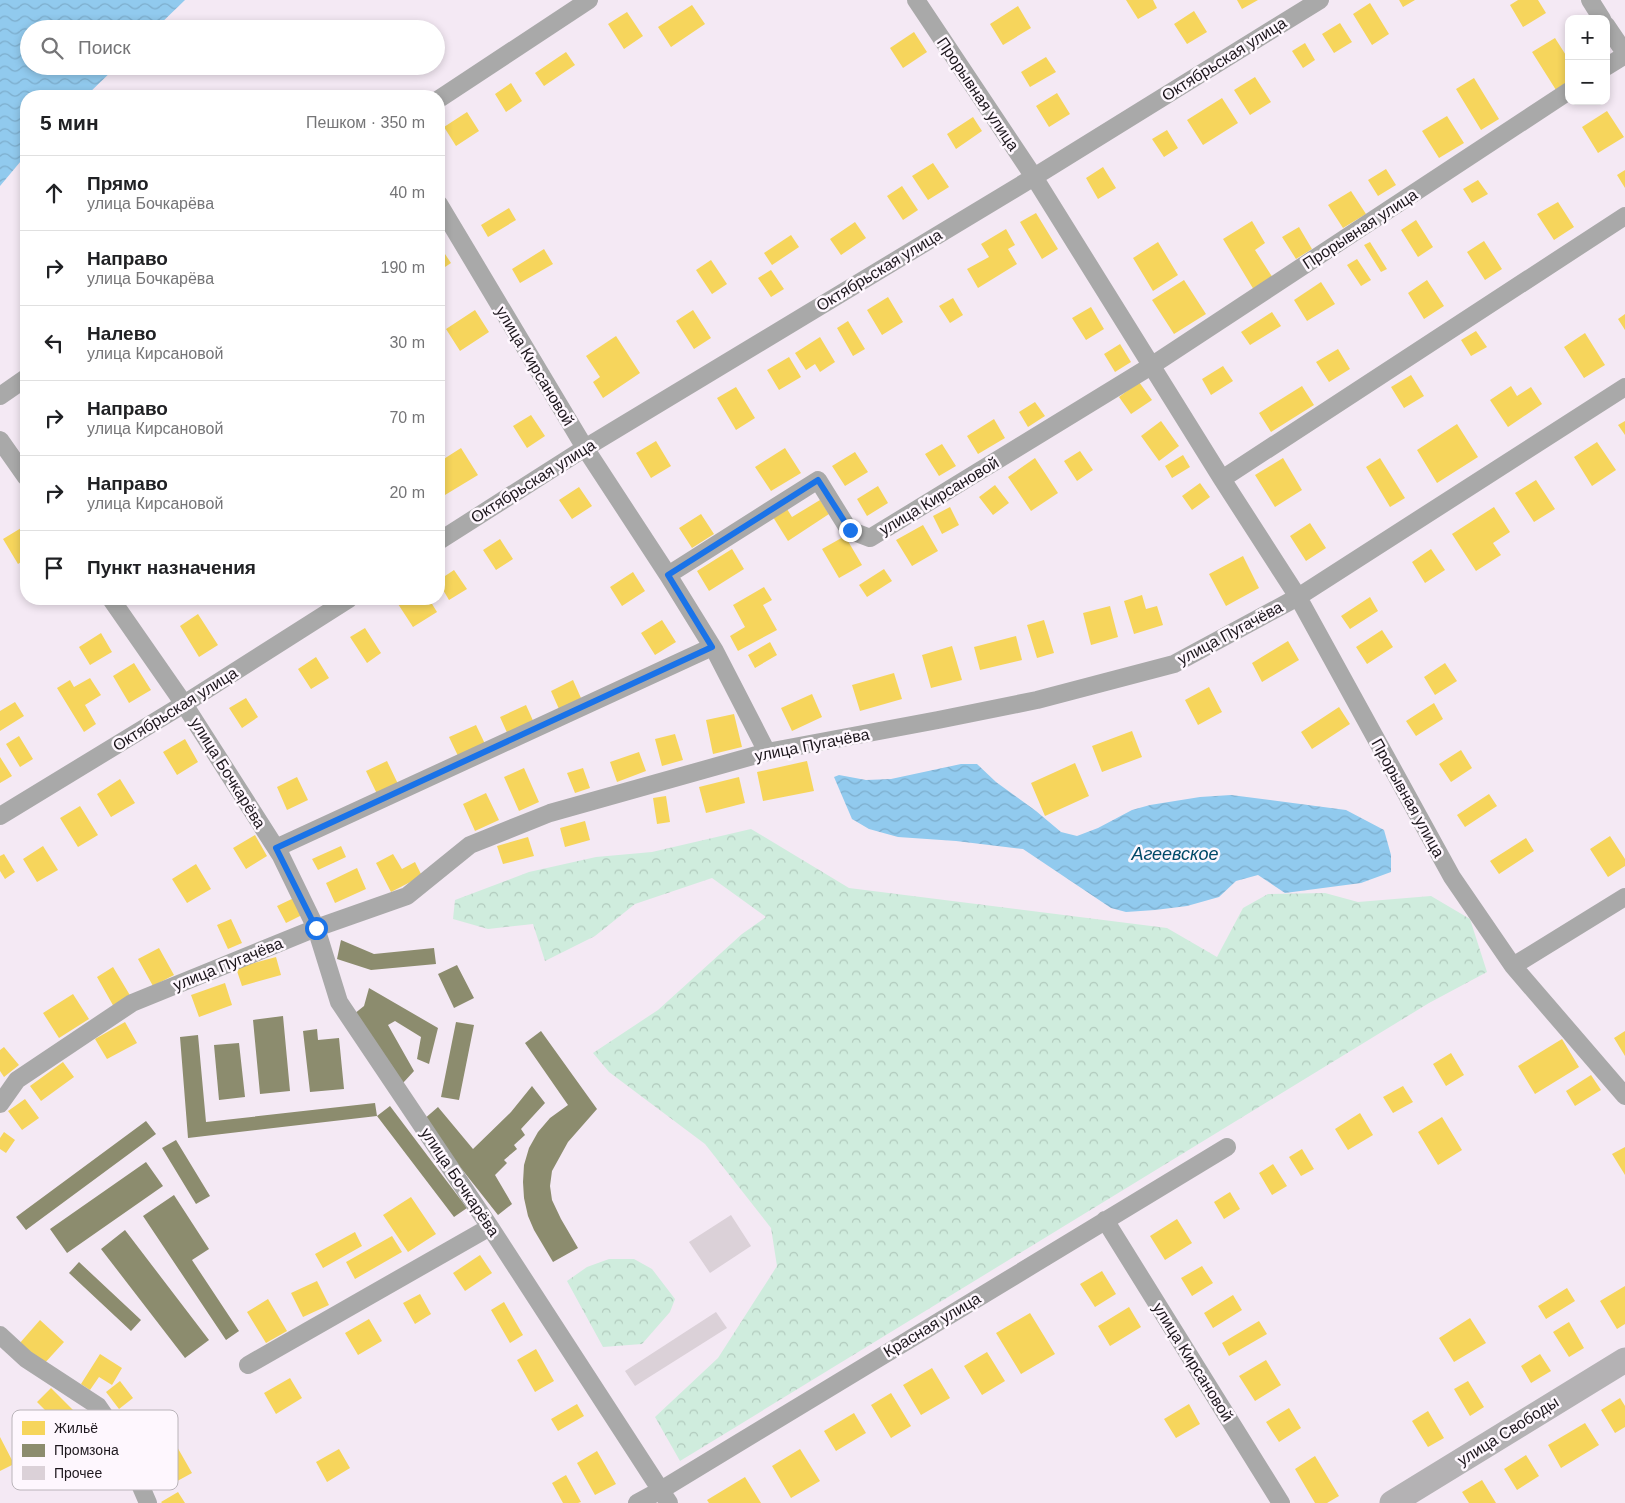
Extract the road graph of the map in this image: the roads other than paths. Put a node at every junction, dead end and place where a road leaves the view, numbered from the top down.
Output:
1 (590, 0) edge
2 (916, 0) edge
3 (1320, 0) edge
4 (1590, 0) edge
5 (1599, 15) edge
6 (1610, 31) edge
7 (1625, 54) edge
8 (1610, 64) edge
9 (445, 95) edge
10 (1565, 95) edge
11 (1034, 176) junction
12 (445, 214) edge
13 (1625, 216) edge
14 (1151, 366) junction
15 (20, 382) edge
16 (1625, 386) edge
17 (0, 396) edge
18 (0, 440) edge
19 (585, 448) junction
20 (20, 468) edge
21 (1222, 479) junction
22 (445, 537) edge
23 (668, 575) junction
24 (1298, 597) junction
25 (115, 605) edge
26 (340, 605) edge
27 (712, 647) junction
28 (184, 704) junction
29 (767, 752) junction
30 (0, 816) edge
31 (276, 848) junction
32 (1625, 896) edge
33 (316, 928) junction
34 (1513, 966) junction
35 (1625, 1096) edge
36 (0, 1104) edge
37 (1227, 1147) dead end
38 (1105, 1220) junction
39 (490, 1227) junction
40 (0, 1334) edge
41 (1625, 1360) edge
42 (248, 1365) dead end
43 (101, 1410) edge
44 (142, 1490) edge
45 (665, 1497) edge
46 (148, 1503) edge
47 (637, 1503) edge
48 (1281, 1503) edge
49 (1392, 1503) edge

1 - 9 street
2 - 11 street, Прорывная улица
3 - 11 street, Октябрьская улица
4 - 5 street
6 - 7 street
7 - 8 street
10 - 14 street, Прорывная улица
11 - 14 street, Прорывная улица
11 - 19 street, Октябрьская улица
12 - 19 street, улица Кирсановой
13 - 21 street
14 - 21 street, Прорывная улица
14 - 23 street, улица Кирсановой
15 - 17 street
16 - 24 street, улица Пугачёва
18 - 20 street
19 - 22 street, Октябрьская улица
19 - 23 street, улица Кирсановой
21 - 24 street, Прорывная улица
23 - 27 street, улица Кирсановой
24 - 29 street, улица Пугачёва
24 - 34 street, Прорывная улица
25 - 28 street, улица Бочкарёва
26 - 28 street, Октябрьская улица
27 - 29 street, улица Кирсановой
27 - 31 street
28 - 30 street, Октябрьская улица
28 - 31 street, улица Бочкарёва
29 - 33 street, улица Пугачёва
31 - 33 street, улица Бочкарёва
32 - 34 street
33 - 36 street, улица Пугачёва
33 - 39 street, улица Бочкарёва
34 - 35 street, Прорывная улица
37 - 38 street, Красная улица
38 - 45 street, Красная улица
38 - 48 street, улица Кирсановой
39 - 42 street
39 - 45 street, улица Бочкарёва
40 - 43 street
41 - 49 main road, улица Свободы
44 - 46 street
45 - 47 street, Красная улица

